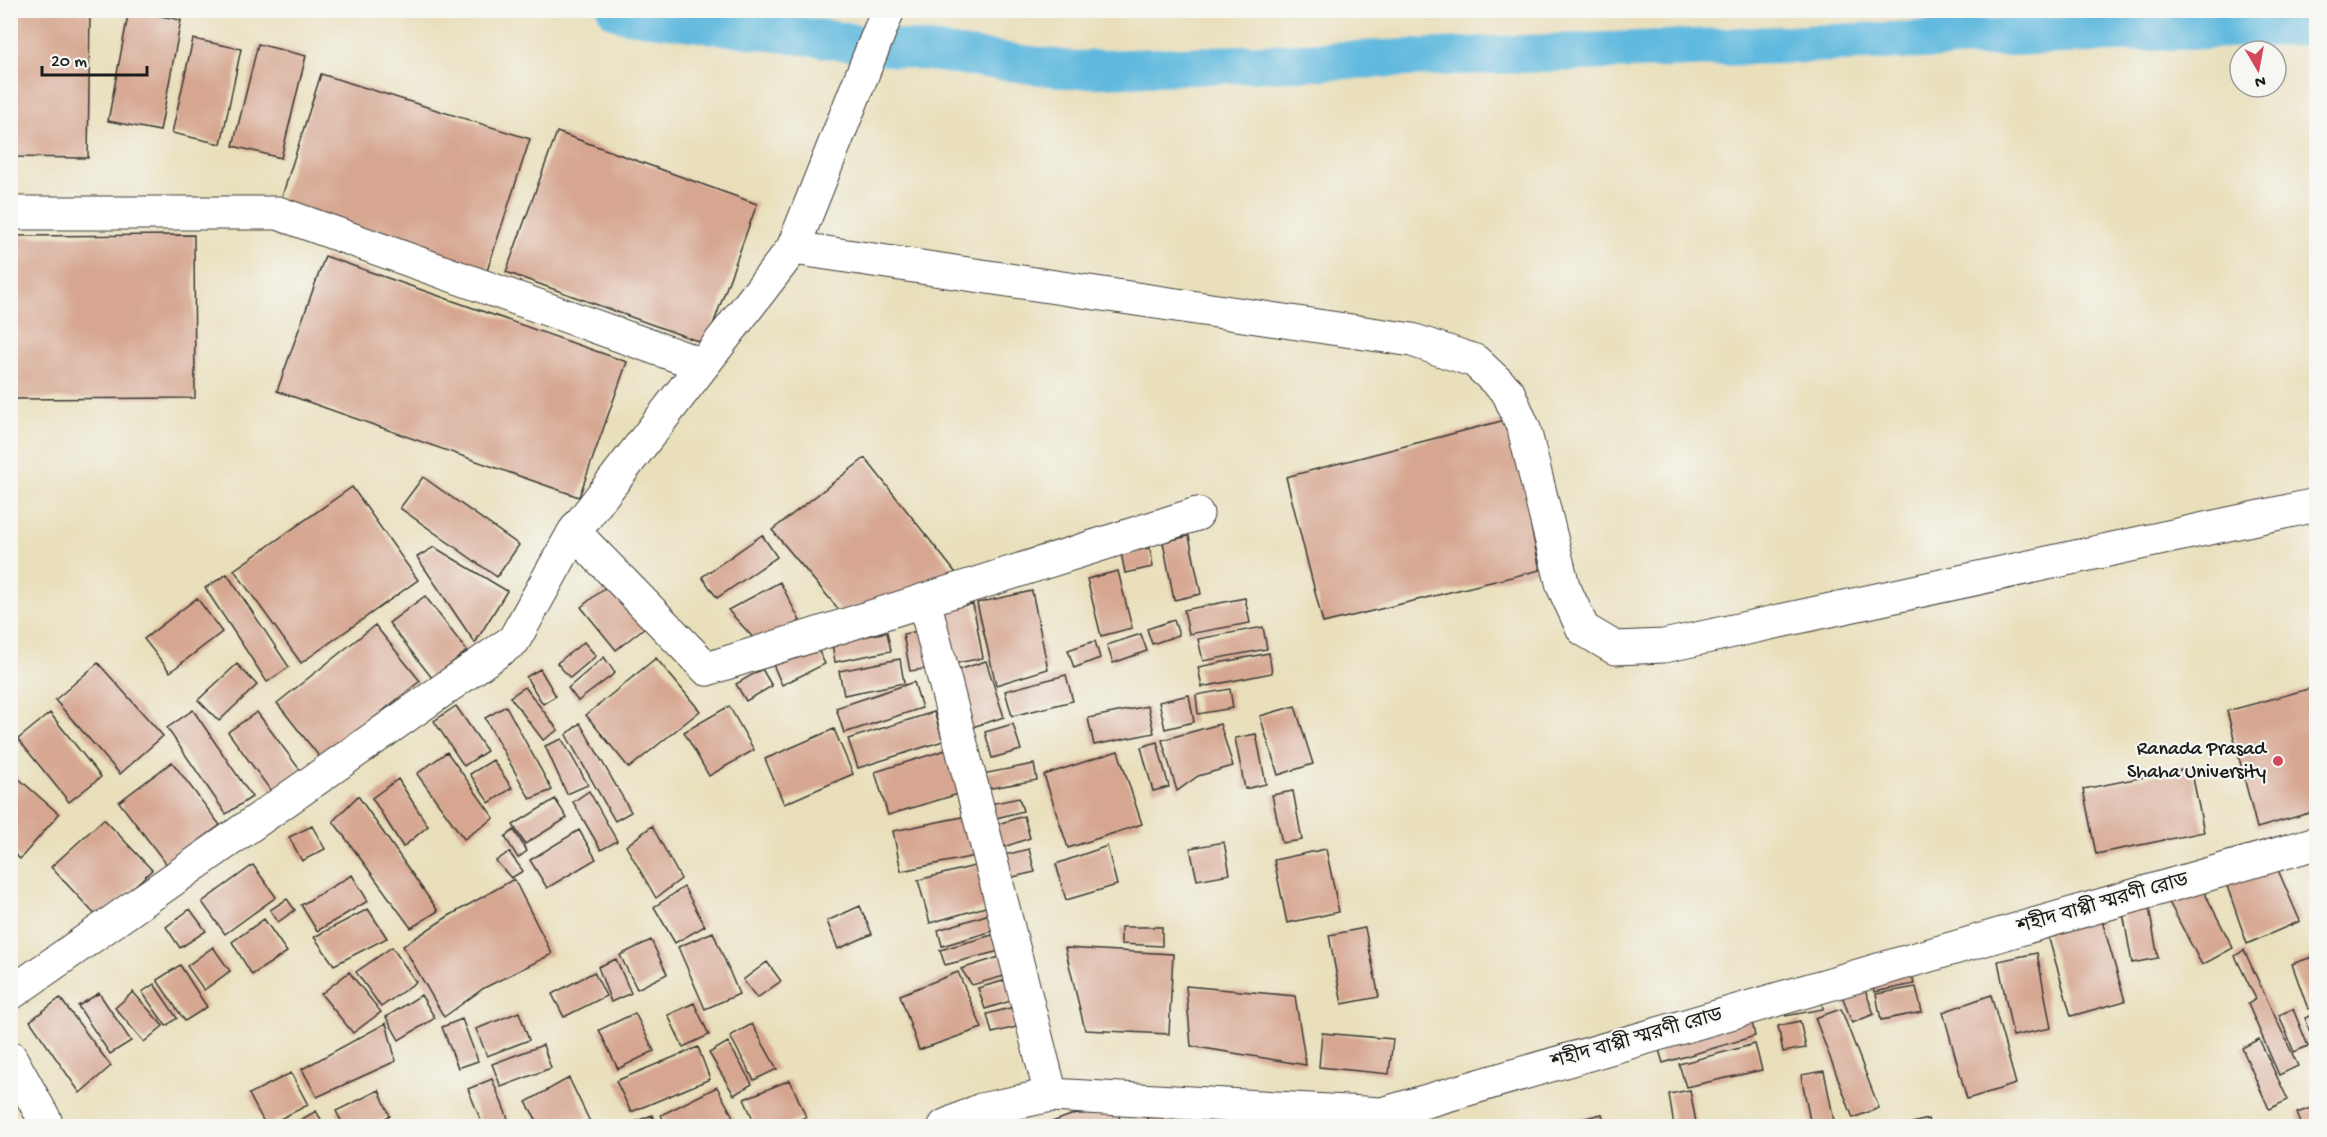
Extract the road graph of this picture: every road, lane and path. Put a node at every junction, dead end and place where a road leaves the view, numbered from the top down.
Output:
1 (888, 10) edge
2 (10, 213) edge
3 (793, 248) junction
4 (703, 365) junction
5 (2316, 505) edge
6 (1197, 514) dead end
7 (574, 532) junction
8 (924, 600) junction
9 (2316, 843) edge
10 (10, 994) edge
11 (10, 1057) edge
12 (1051, 1095) junction
13 (45, 1126) edge
14 (945, 1126) edge

1 - 3 street
2 - 4 street
3 - 4 street
3 - 5 street
4 - 7 street
6 - 8 street
7 - 8 street
7 - 10 street
8 - 12 street
9 - 12 street, শহীদ বাপ্পী স্মরণী রোড
11 - 13 street
12 - 14 street, শহীদ বাপ্পী স্মরণী রোড

